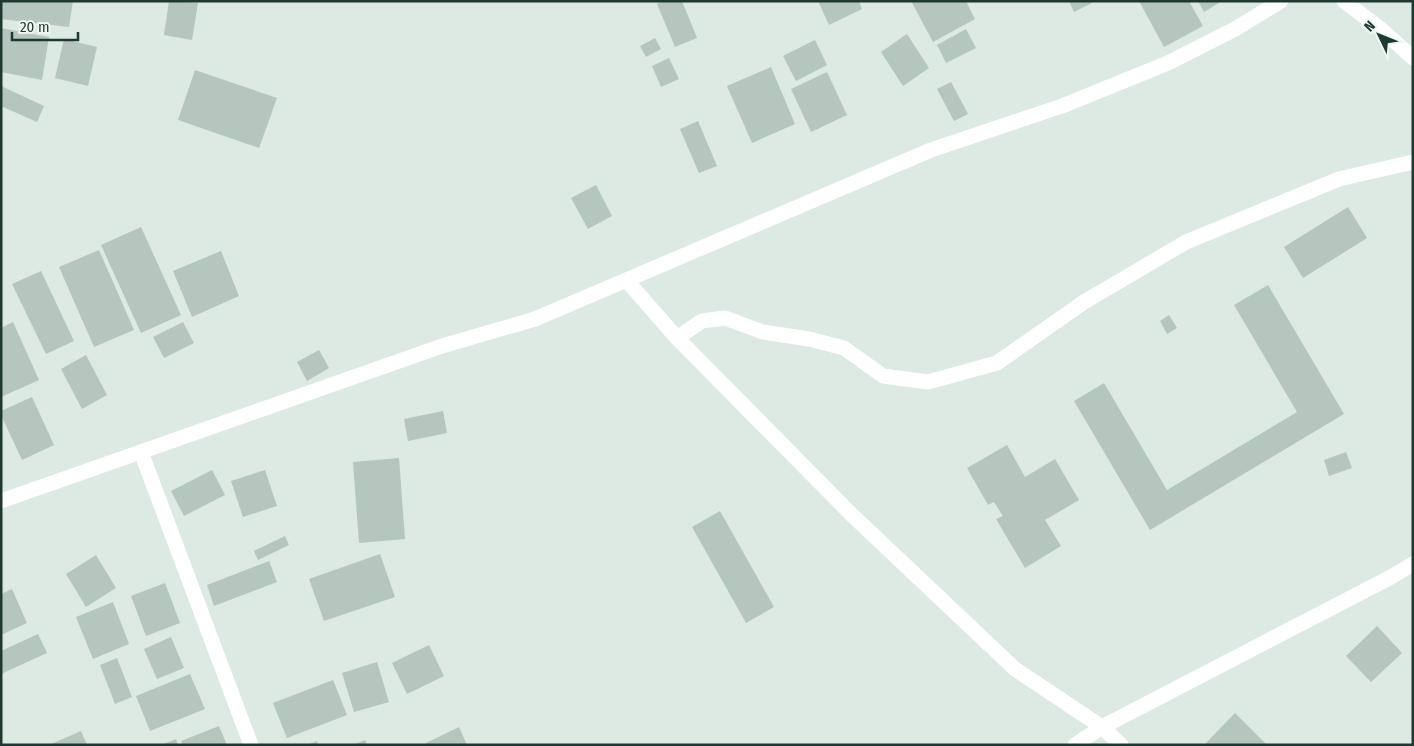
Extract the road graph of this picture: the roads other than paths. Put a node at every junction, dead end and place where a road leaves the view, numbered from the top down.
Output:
1 (1281, 1) edge
2 (1344, 1) edge
3 (1413, 58) edge
4 (1413, 162) edge
5 (627, 281) junction
6 (677, 338) junction
7 (141, 452) junction
8 (1, 501) edge
9 (1413, 564) edge
10 (1102, 727) junction
11 (251, 745) edge
12 (1075, 745) edge
13 (1121, 745) edge

1 - 5 street
2 - 3 street
4 - 6 street
5 - 6 street
5 - 7 street
6 - 10 street
7 - 8 street
7 - 11 street
9 - 10 street
10 - 12 street
10 - 13 street

